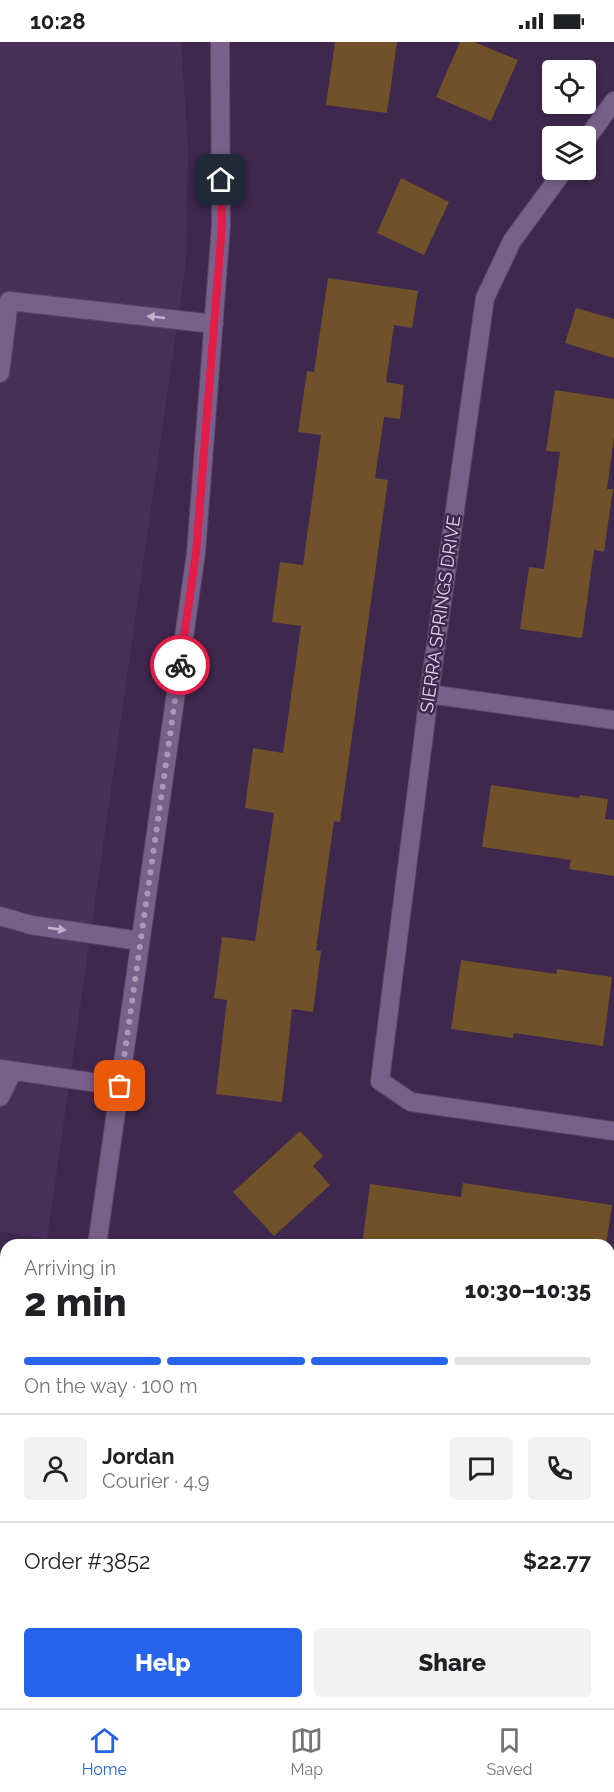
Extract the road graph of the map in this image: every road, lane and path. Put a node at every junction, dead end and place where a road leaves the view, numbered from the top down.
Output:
1 (220, 42) edge
2 (614, 101) edge
3 (596, 126) edge
4 (557, 180) edge
5 (4, 300) edge
6 (214, 324) junction
7 (0, 373) edge
8 (429, 694) junction
9 (614, 720) edge
10 (0, 916) edge
11 (140, 941) junction
12 (7, 1070) edge
13 (120, 1086) junction
14 (0, 1097) edge
15 (614, 1131) edge
16 (98, 1239) edge

1 - 6 street
2 - 3 street
4 - 8 street, SIERRA SPRINGS DRIVE
6 -> 5 street
5 - 7 street
6 - 11 street
8 - 9 street
8 - 15 street, SIERRA SPRINGS DRIVE
10 -> 11 street
11 - 13 street
12 - 13 street
12 - 14 street
13 - 16 street

